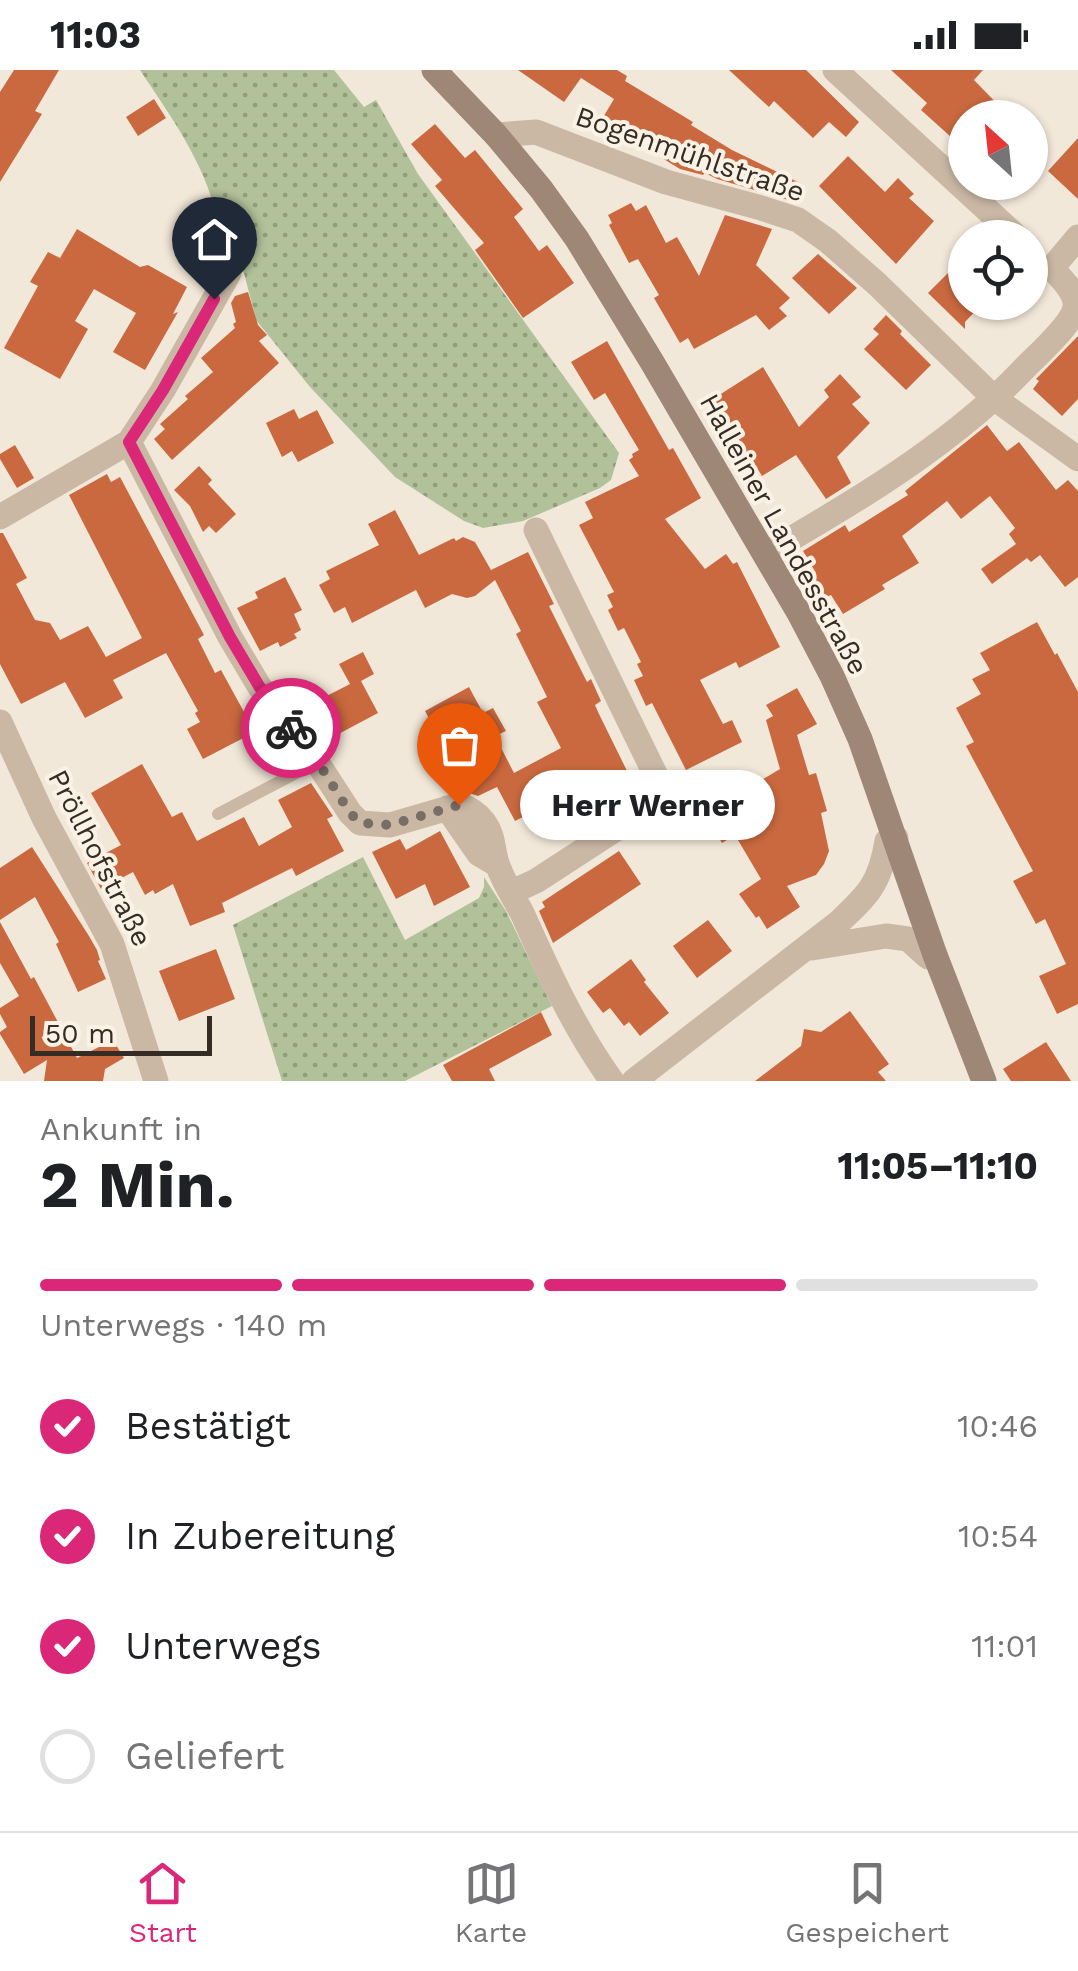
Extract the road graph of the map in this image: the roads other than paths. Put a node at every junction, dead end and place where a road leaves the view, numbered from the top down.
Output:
1 (434, 70) edge
2 (835, 70) edge
3 (496, 134) junction
4 (998, 220) edge
5 (1078, 237) edge
6 (1048, 264) edge
7 (1052, 268) junction
8 (229, 274) dead end
9 (994, 398) junction
10 (129, 442) junction
11 (1078, 459) edge
12 (0, 517) edge
13 (536, 530) dead end
14 (765, 554) junction
15 (1, 727) edge
16 (318, 762) junction
17 (218, 814) dead end
18 (896, 838) junction
19 (512, 892) junction
20 (802, 950) junction
21 (935, 955) junction
22 (156, 1081) edge
23 (612, 1081) edge
24 (634, 1081) edge
25 (984, 1081) edge

1 - 3 main road, Halleiner Landesstraße
2 - 4 street
3 - 9 street, Bogenmühlstraße
3 - 14 main road, Halleiner Landesstraße
5 - 7 street
6 - 7 street
7 - 9 street
8 - 10 street
9 - 11 street, Bogenmühlstraße
9 - 14 street
10 - 12 street
10 - 16 street
13 - 19 street
14 - 18 main road, Halleiner Landesstraße
15 - 22 street, Pröllhofstraße
16 - 17 lane
16 - 19 street
18 - 20 street
18 - 21 main road, Halleiner Landesstraße
19 - 23 street
20 - 21 street
20 - 24 street
21 - 25 main road, Halleiner Landesstraße

